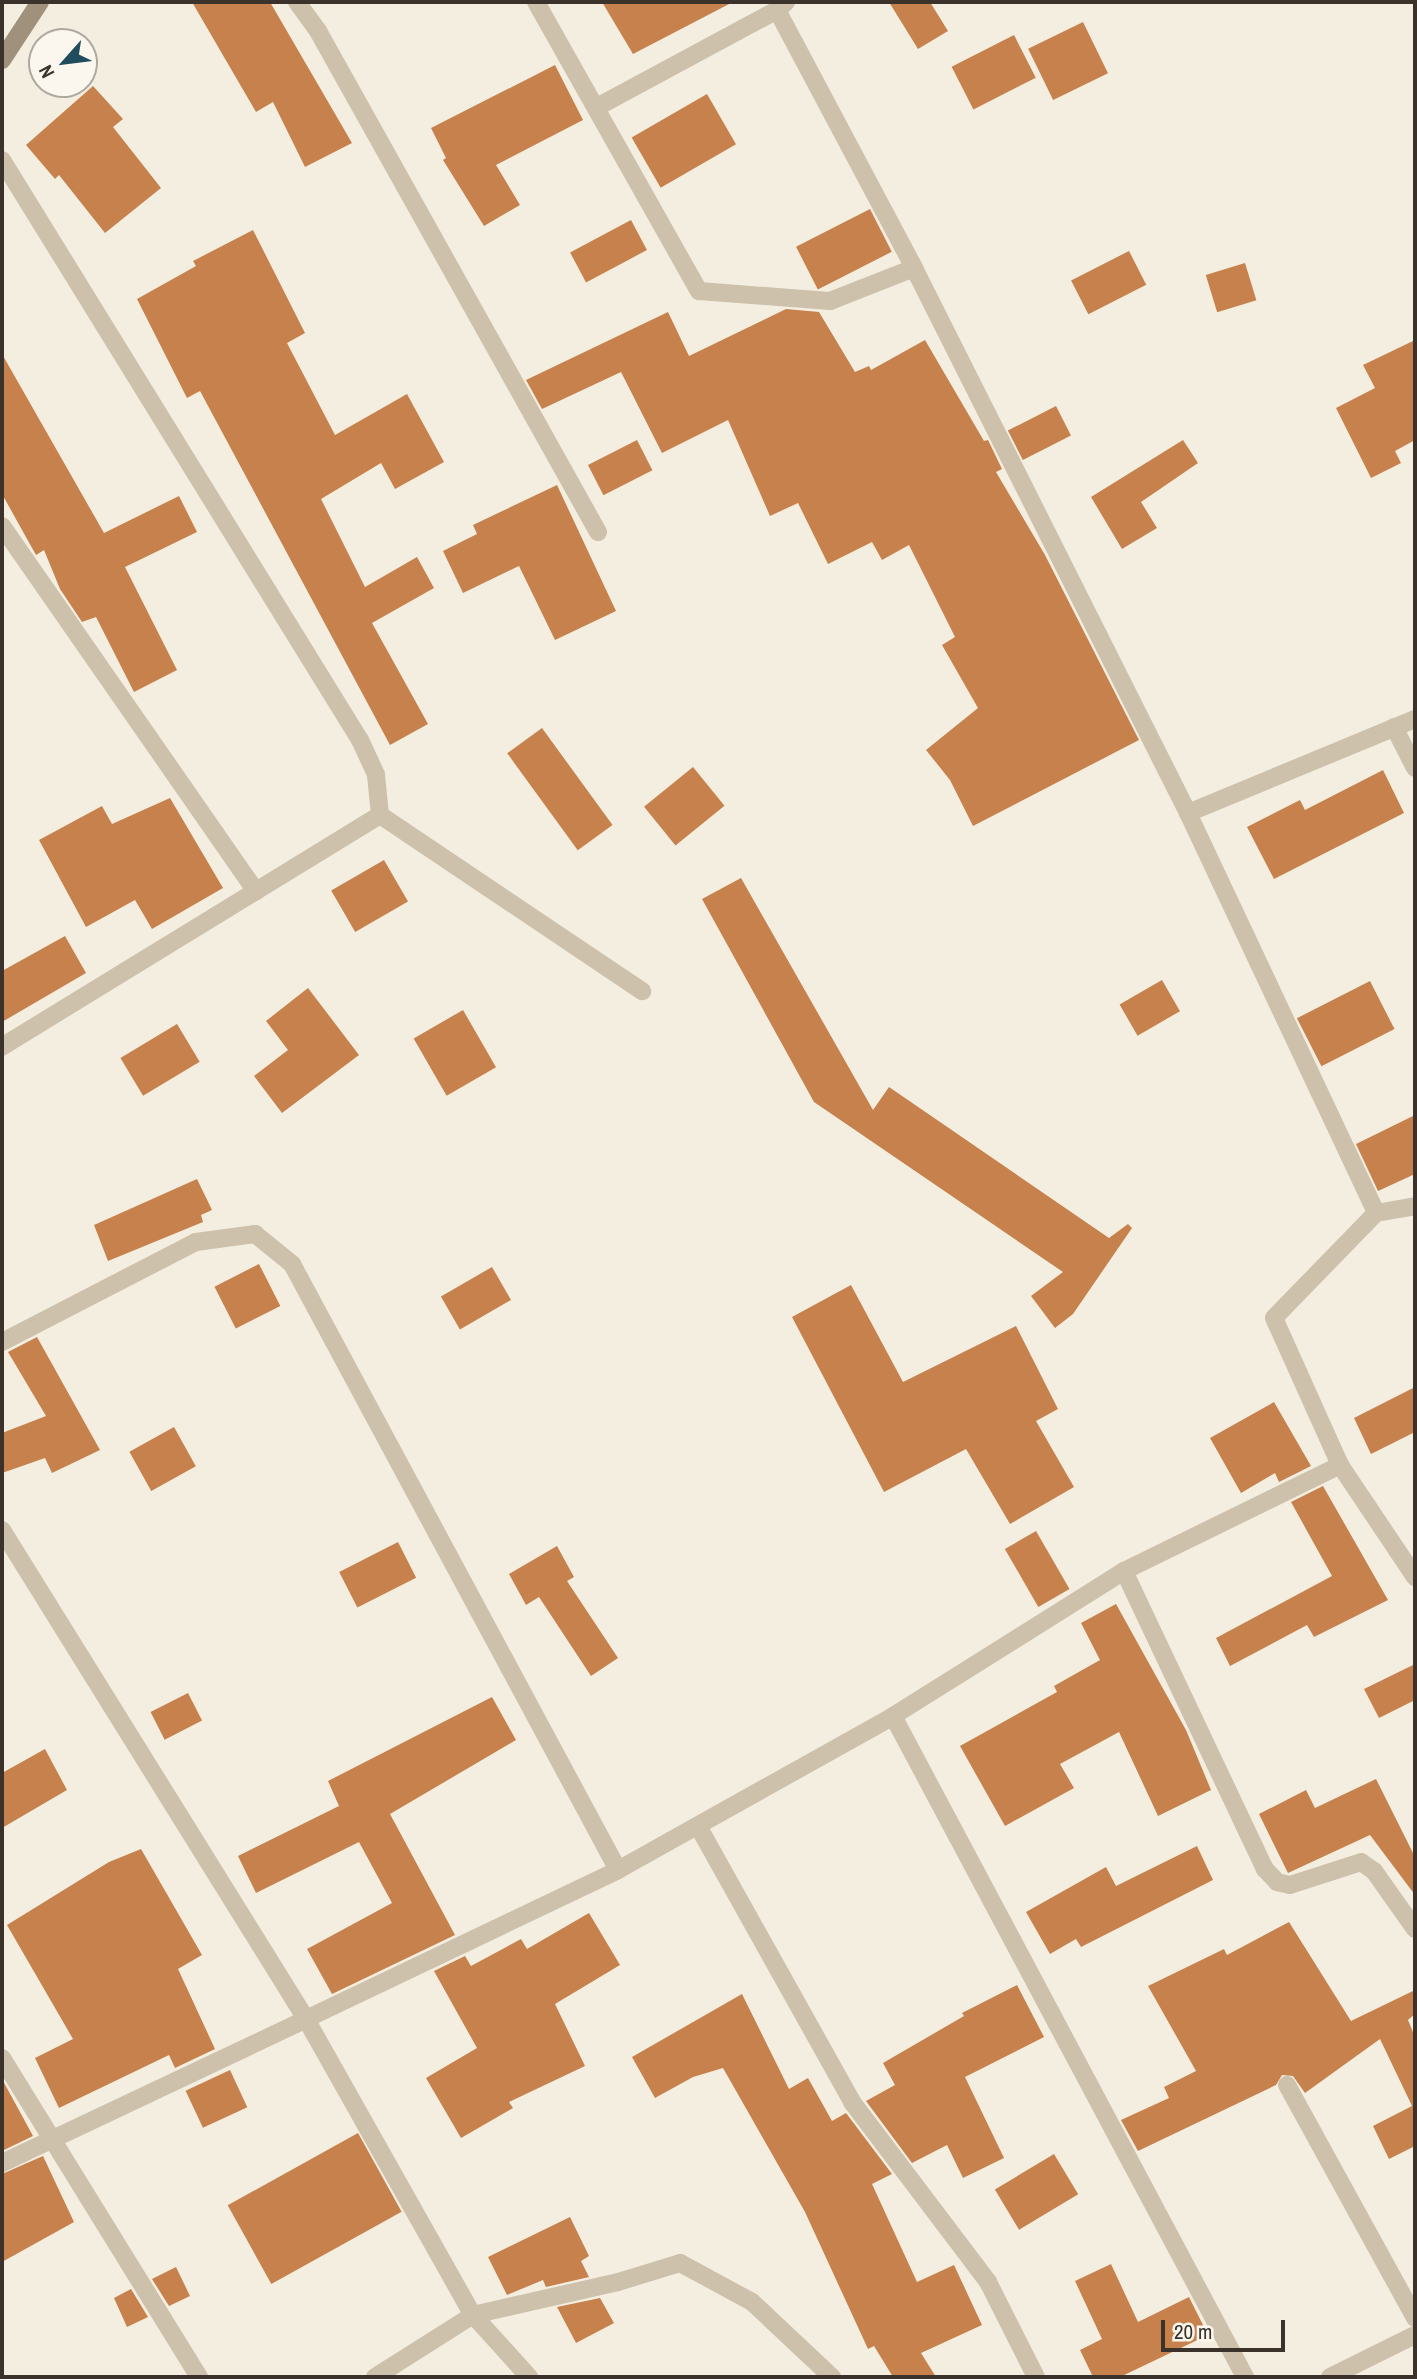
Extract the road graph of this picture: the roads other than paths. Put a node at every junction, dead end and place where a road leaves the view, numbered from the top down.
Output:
1 (40, 2) edge
2 (297, 2) edge
3 (536, 2) edge
4 (782, 6) edge
5 (2, 60) edge
6 (597, 107) junction
7 (2, 160) edge
8 (914, 268) junction
9 (2, 526) edge
10 (598, 532) dead end
11 (1415, 719) edge
12 (1394, 727) junction
13 (1415, 768) edge
14 (1188, 813) junction
15 (380, 814) junction
16 (256, 891) junction
17 (642, 991) dead end
18 (2, 1047) edge
19 (1415, 1206) edge
20 (1376, 1213) junction
21 (2, 1342) edge
22 (1340, 1465) junction
23 (2, 1530) edge
24 (1124, 1571) junction
25 (1415, 1577) edge
26 (893, 1716) junction
27 (698, 1826) junction
28 (618, 1870) junction
29 (1415, 1929) edge
30 (306, 2019) junction
31 (2, 2058) edge
32 (1287, 2085) dead end
33 (50, 2139) junction
34 (2, 2163) edge
35 (473, 2315) junction
36 (1415, 2318) edge
37 (1415, 2335) edge
38 (199, 2377) edge
39 (375, 2377) edge
40 (529, 2377) edge
41 (832, 2377) edge
42 (1036, 2377) edge
43 (1245, 2377) edge
44 (1330, 2377) edge

1 - 5 main road
2 - 10 street
3 - 6 street
4 - 6 street
4 - 8 street
6 - 8 street
7 - 15 street
8 - 14 street
9 - 16 street
11 - 12 street
12 - 13 street
12 - 14 street
14 - 20 street
15 - 16 street
15 - 17 street
16 - 18 street
19 - 20 street
20 - 22 street
21 - 28 street
22 - 24 street
22 - 25 street
23 - 30 street
24 - 26 street
24 - 29 street
26 - 27 street
26 - 43 street
27 - 28 street
27 - 42 street
28 - 30 street
30 - 33 street
30 - 35 street
31 - 33 street
32 - 36 street
33 - 34 street
33 - 38 street
35 - 39 street
35 - 40 street
35 - 41 street
37 - 44 street

